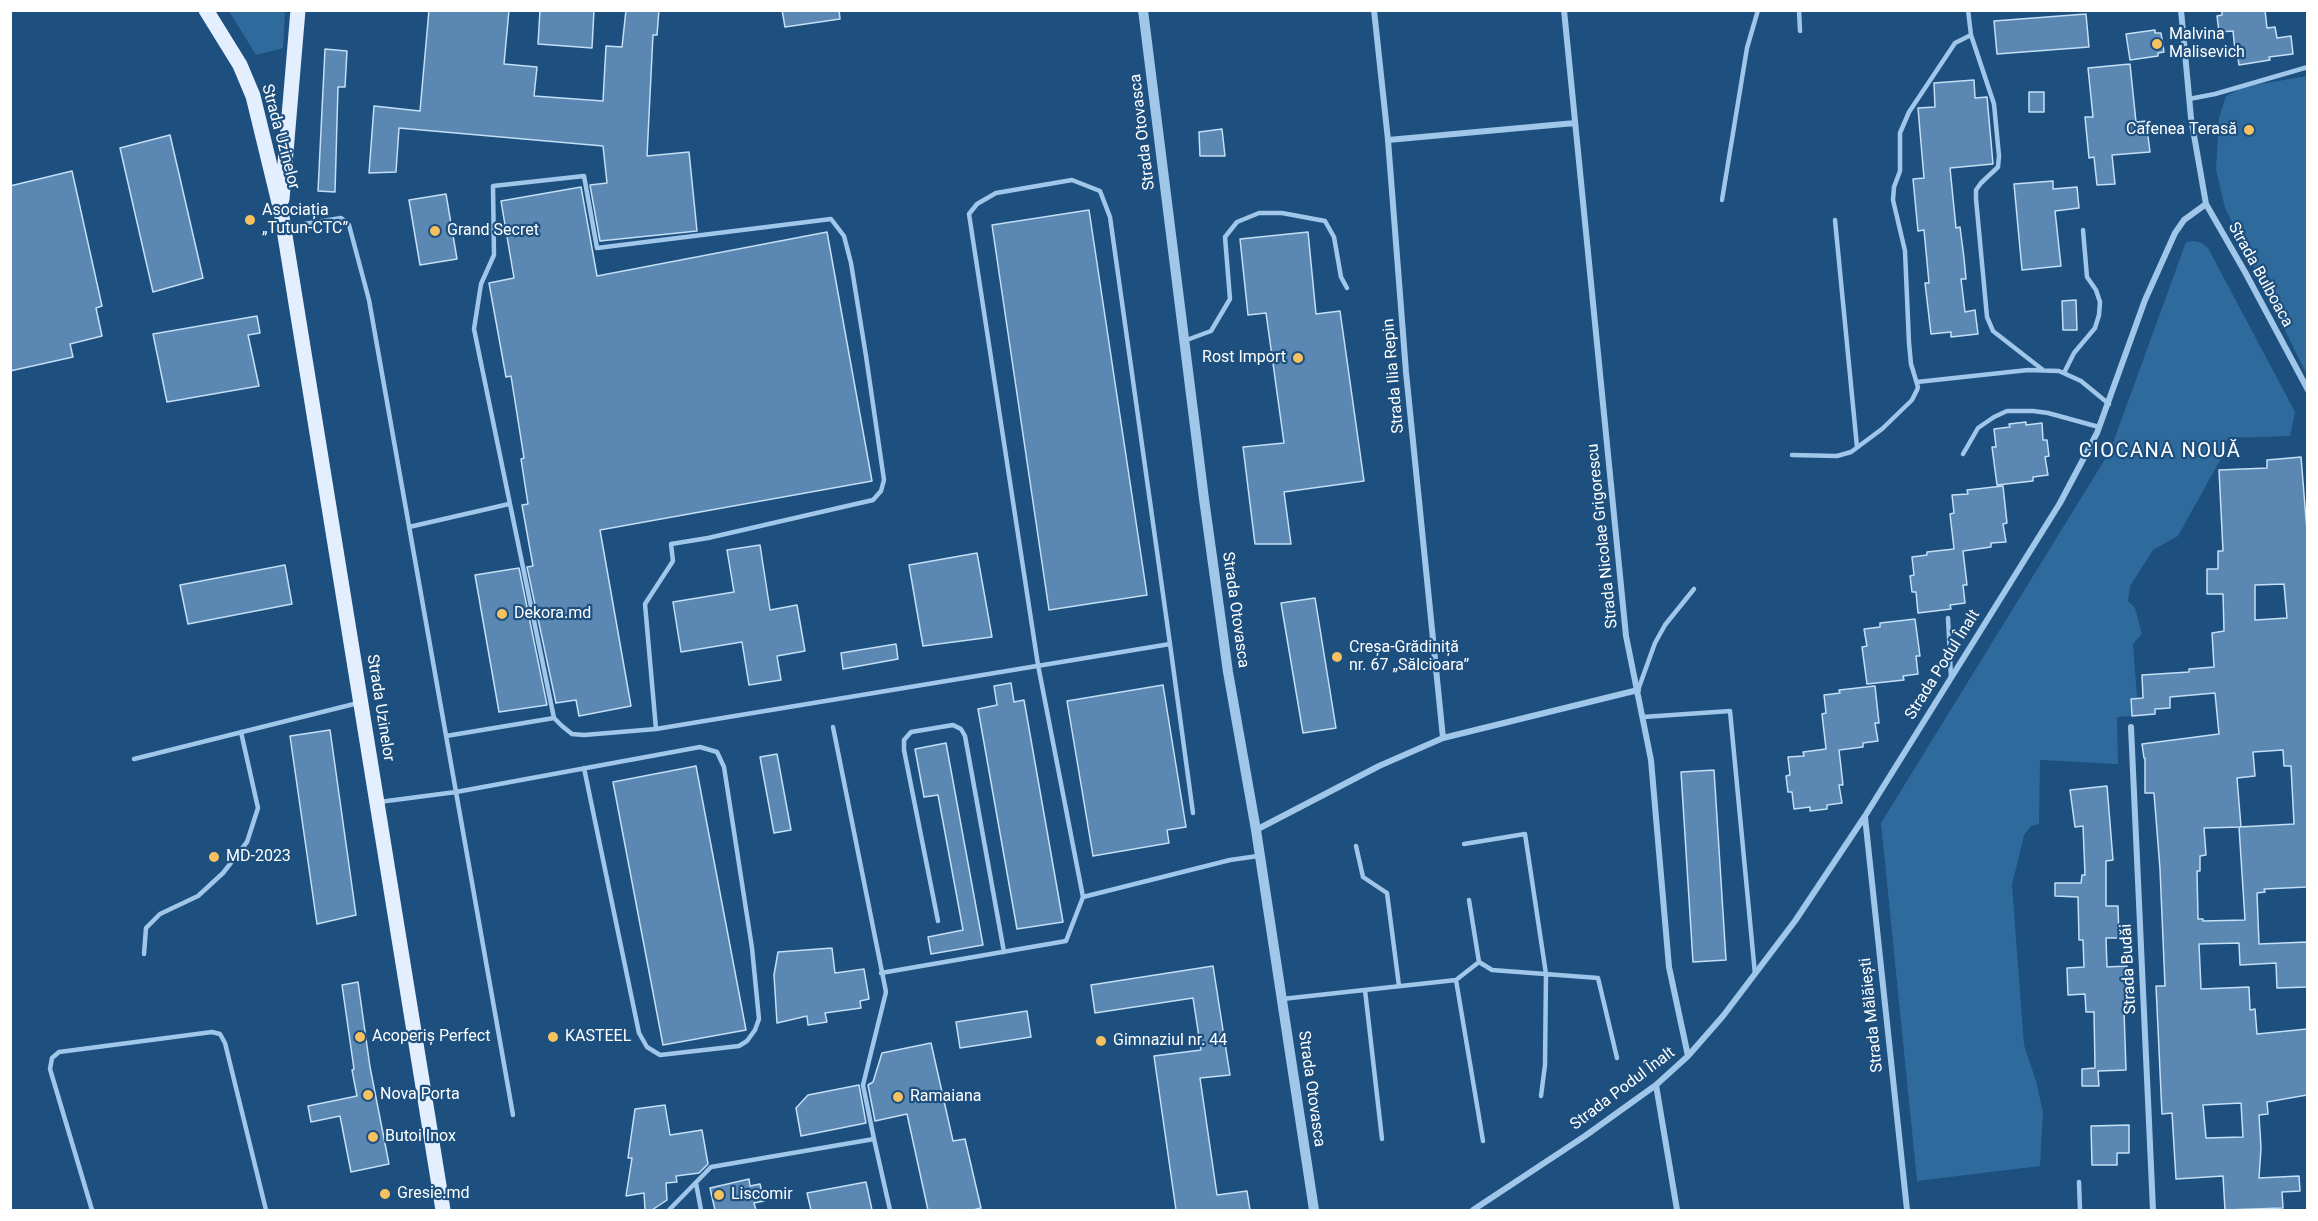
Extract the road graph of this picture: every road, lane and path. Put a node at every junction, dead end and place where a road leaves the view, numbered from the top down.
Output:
1 (206, 10) edge
2 (298, 10) edge
3 (1143, 10) edge
4 (1374, 10) edge
5 (1564, 10) edge
6 (1758, 10) edge
7 (1799, 10) edge
8 (1968, 10) edge
9 (2181, 10) edge
10 (1800, 31) dead end
11 (1971, 35) junction
12 (2307, 67) edge
13 (2189, 99) junction
14 (1575, 123) junction
15 (1388, 140) junction
16 (1722, 200) dead end
17 (2206, 204) junction
18 (281, 211) junction
19 (1835, 220) dead end
20 (284, 227) junction
21 (2083, 230) dead end
22 (1347, 288) dead end
23 (1184, 341) junction
24 (2043, 370) junction
25 (2064, 373) junction
26 (1917, 382) junction
27 (2307, 390) edge
28 (2109, 404) junction
29 (2099, 428) junction
30 (1857, 447) junction
31 (1963, 454) dead end
32 (1792, 455) dead end
33 (509, 504) junction
34 (409, 527) junction
35 (1694, 589) dead end
36 (1948, 618) dead end
37 (1170, 644) junction
38 (1038, 665) junction
39 (1951, 678) junction
40 (1638, 690) junction
41 (361, 702) junction
42 (1643, 717) junction
43 (554, 718) junction
44 (833, 727) dead end
45 (2131, 727) dead end
46 (656, 729) junction
47 (241, 732) junction
48 (446, 736) junction
49 (1443, 738) junction
50 (134, 759) dead end
51 (584, 768) junction
52 (456, 792) junction
53 (377, 802) junction
54 (1193, 813) dead end
55 (1865, 816) junction
56 (1256, 830) junction
57 (1464, 844) dead end
58 (1356, 846) dead end
59 (1260, 856) junction
60 (1083, 897) junction
61 (1469, 900) dead end
62 (938, 921) dead end
63 (1004, 951) junction
64 (144, 954) dead end
65 (1479, 962) junction
66 (882, 972) junction
67 (1546, 974) junction
68 (1755, 975) junction
69 (1456, 980) junction
70 (1399, 986) junction
71 (1365, 990) junction
72 (1282, 999) junction
73 (1688, 1056) junction
74 (1617, 1058) dead end
75 (1656, 1085) junction
76 (1541, 1096) dead end
77 (513, 1115) dead end
78 (874, 1139) junction
79 (1382, 1139) dead end
80 (1483, 1141) dead end
81 (2079, 1182) dead end
82 (696, 1183) junction
83 (92, 1210) edge
84 (266, 1210) edge
85 (443, 1210) edge
86 (669, 1210) edge
87 (701, 1210) edge
88 (890, 1210) edge
89 (1314, 1210) edge
90 (1473, 1210) edge
91 (1677, 1210) edge
92 (1907, 1210) edge
93 (2080, 1210) edge
94 (2153, 1210) edge

1 - 18 main road, Strada Uzinelor
2 - 18 main road, Strada Uzinelor
3 - 23 street, Strada Otovasca
4 - 15 street, Strada Ilia Repin
5 - 14 street, Strada Nicolae Grigorescu
6 - 16 lane
7 - 10 lane
8 - 11 lane
9 - 13 street
11 - 24 lane
11 - 26 lane
12 - 13 lane
13 - 17 street
14 - 15 street
14 - 40 street, Strada Nicolae Grigorescu
15 - 49 street, Strada Ilia Repin
17 - 27 street, Strada Bulboaca
17 - 28 street, Strada Podul Înalt
18 - 20 main road, Strada Uzinelor
19 - 30 lane
20 - 34 lane
20 - 41 main road, Strada Uzinelor
21 - 25 lane
22 - 23 lane
23 - 56 street, Strada Otovasca
24 - 25 lane
24 - 26 lane
25 - 28 lane
26 - 30 lane
28 - 29 street, Strada Podul Înalt
29 - 31 lane
29 - 39 street, Strada Podul Înalt
30 - 32 lane
33 - 34 lane
33 - 43 lane
33 - 46 lane
34 - 48 lane
35 - 40 lane
36 - 39 lane
37 - 38 lane
37 - 38 lane
37 - 54 lane
38 - 46 lane
38 - 60 lane
39 - 55 street, Strada Podul Înalt
40 - 42 street, Strada Nicolae Grigorescu
40 - 49 street
41 - 47 lane
41 - 53 main road, Strada Uzinelor
42 - 68 lane
42 - 73 street, Strada Nicolae Grigorescu
43 - 46 lane
43 - 48 lane
44 - 66 lane
45 - 94 street, Strada Budăi
47 - 50 lane
47 - 64 lane
48 - 52 lane
49 - 56 street
51 - 51 lane
51 - 52 lane
52 - 53 lane
52 - 77 lane
53 - 85 main road, Strada Uzinelor
55 - 68 street, Strada Podul Înalt
55 - 92 street, Strada Mălăiești
56 - 59 street, Strada Otovasca
57 - 67 lane
58 - 70 lane
59 - 60 lane
59 - 72 street, Strada Otovasca
60 - 63 lane
61 - 65 lane
62 - 63 lane
63 - 66 lane
65 - 67 lane
65 - 69 lane
66 - 78 lane
67 - 74 lane
67 - 76 lane
68 - 73 street, Strada Podul Înalt
69 - 70 lane
69 - 80 lane
70 - 71 lane
71 - 72 lane
71 - 79 lane
72 - 89 street, Strada Otovasca
73 - 75 street, Strada Podul Înalt
75 - 90 street, Strada Podul Înalt
75 - 91 street
78 - 82 lane
78 - 88 lane
81 - 93 lane
82 - 86 lane
82 - 87 lane
83 - 84 lane

